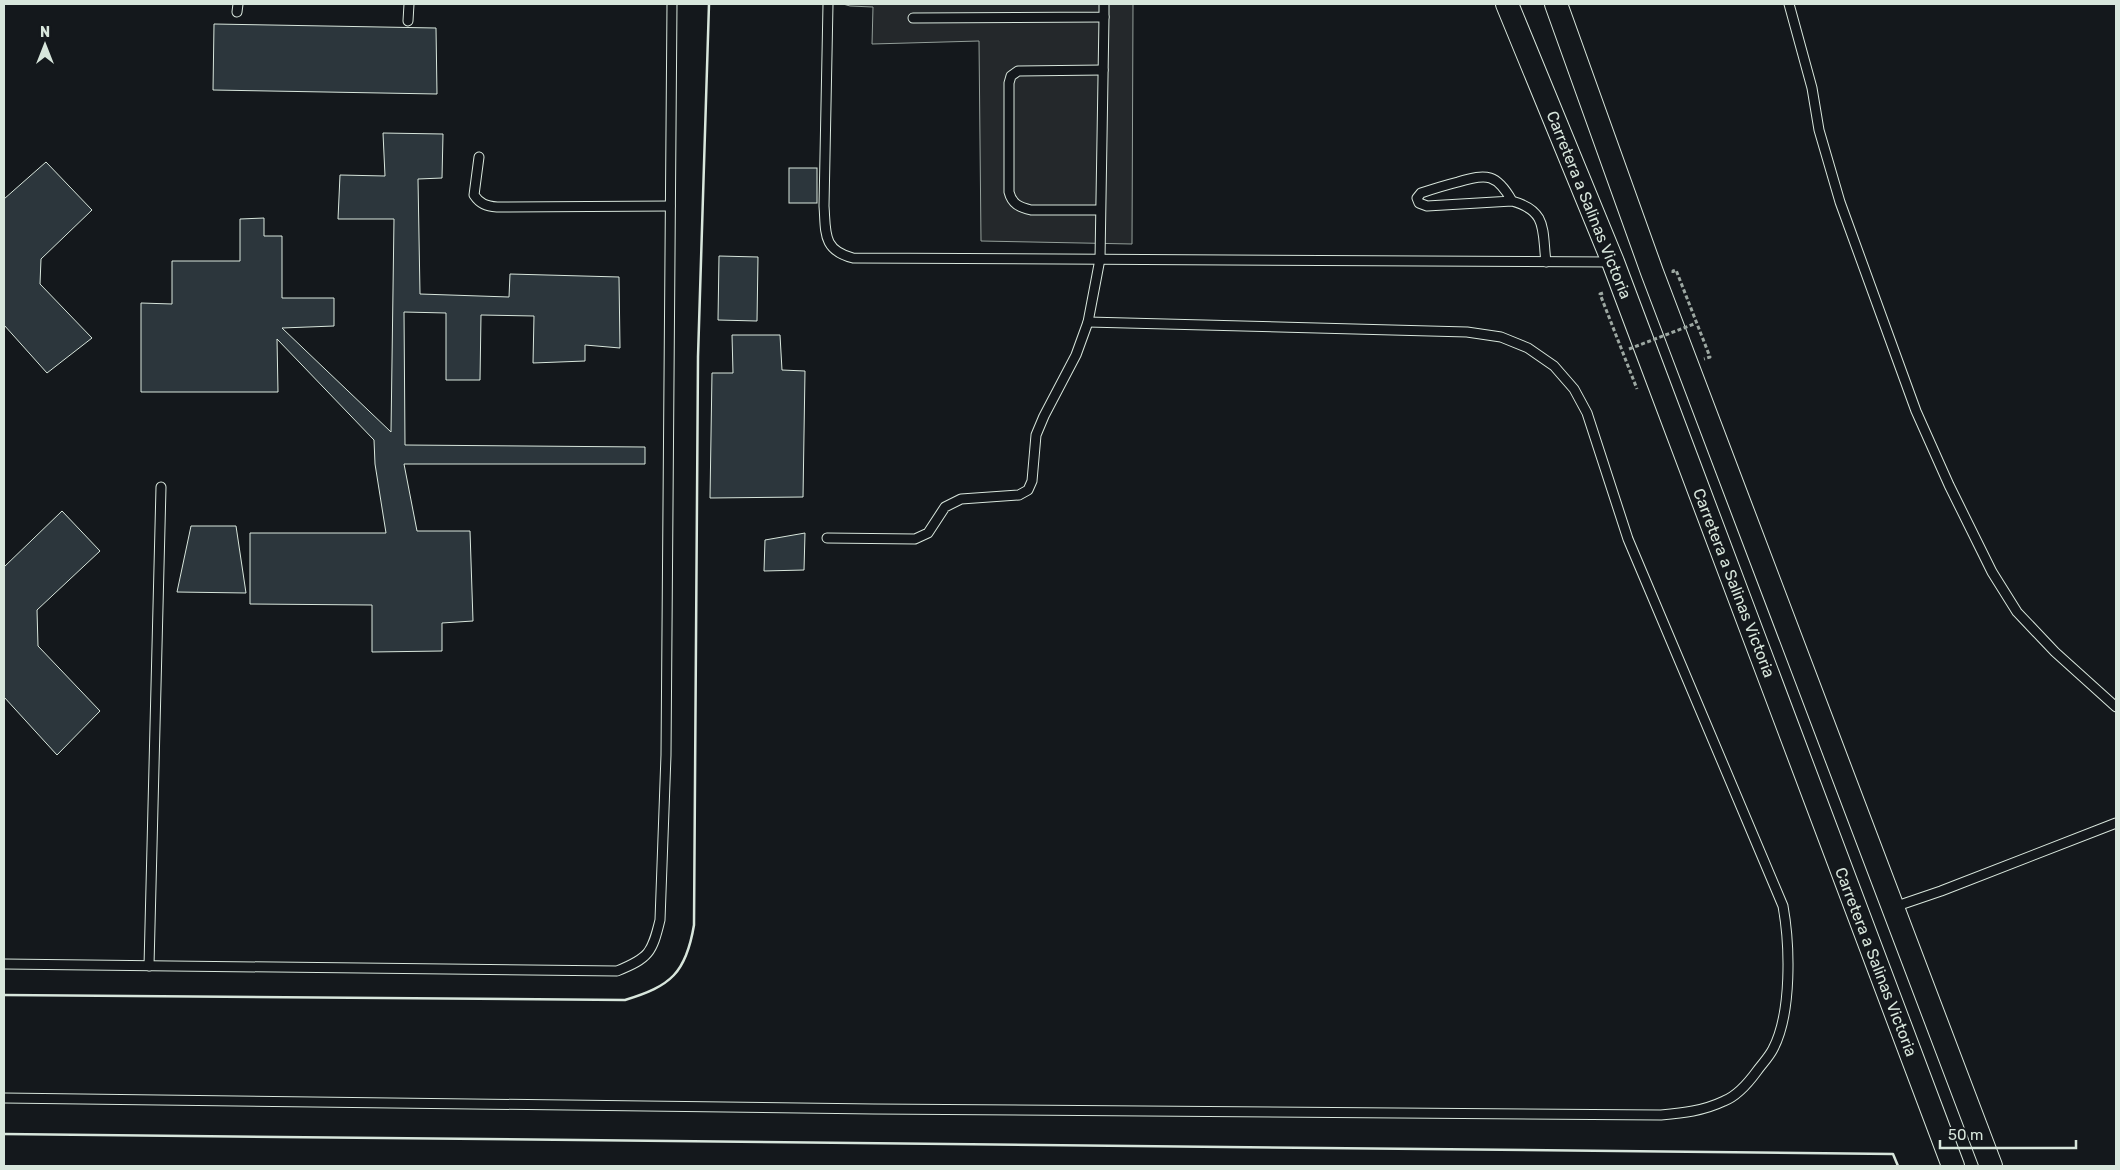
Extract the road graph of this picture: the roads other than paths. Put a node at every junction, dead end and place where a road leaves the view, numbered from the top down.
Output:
1 (409, 4) edge
2 (672, 4) edge
3 (828, 4) edge
4 (1104, 4) edge
5 (1506, 4) edge
6 (1556, 4) edge
7 (1789, 4) edge
8 (1104, 17) junction
9 (913, 18) dead end
10 (408, 21) dead end
11 (1103, 70) junction
12 (479, 157) dead end
13 (1512, 202) junction
14 (670, 206) junction
15 (1100, 210) junction
16 (1100, 259) junction
17 (1546, 262) junction
18 (1613, 262) junction
19 (1088, 322) junction
20 (161, 487) dead end
21 (827, 538) dead end
22 (2116, 707) edge
23 (2116, 823) edge
24 (1893, 907) junction
25 (4, 964) edge
26 (149, 966) junction
27 (4, 1098) edge
28 (1953, 1166) edge
29 (1991, 1166) edge

1 - 10 lane
2 - 14 lane
3 - 16 lane
4 - 8 lane
5 - 18 main road, Carretera a Salinas Victoria
6 - 24 main road, Carretera a Salinas Victoria
7 - 22 lane
8 - 9 lane
8 - 11 lane
11 - 15 lane
11 - 15 lane
12 - 14 lane
13 - 13 lane
13 - 17 lane
14 - 26 lane
15 - 16 lane
16 - 17 lane
16 - 19 lane
17 - 18 lane
18 - 28 main road, Carretera a Salinas Victoria
19 - 21 lane
19 - 27 lane
20 - 26 lane
23 - 24 lane
24 - 29 main road, Carretera a Salinas Victoria
25 - 26 lane

